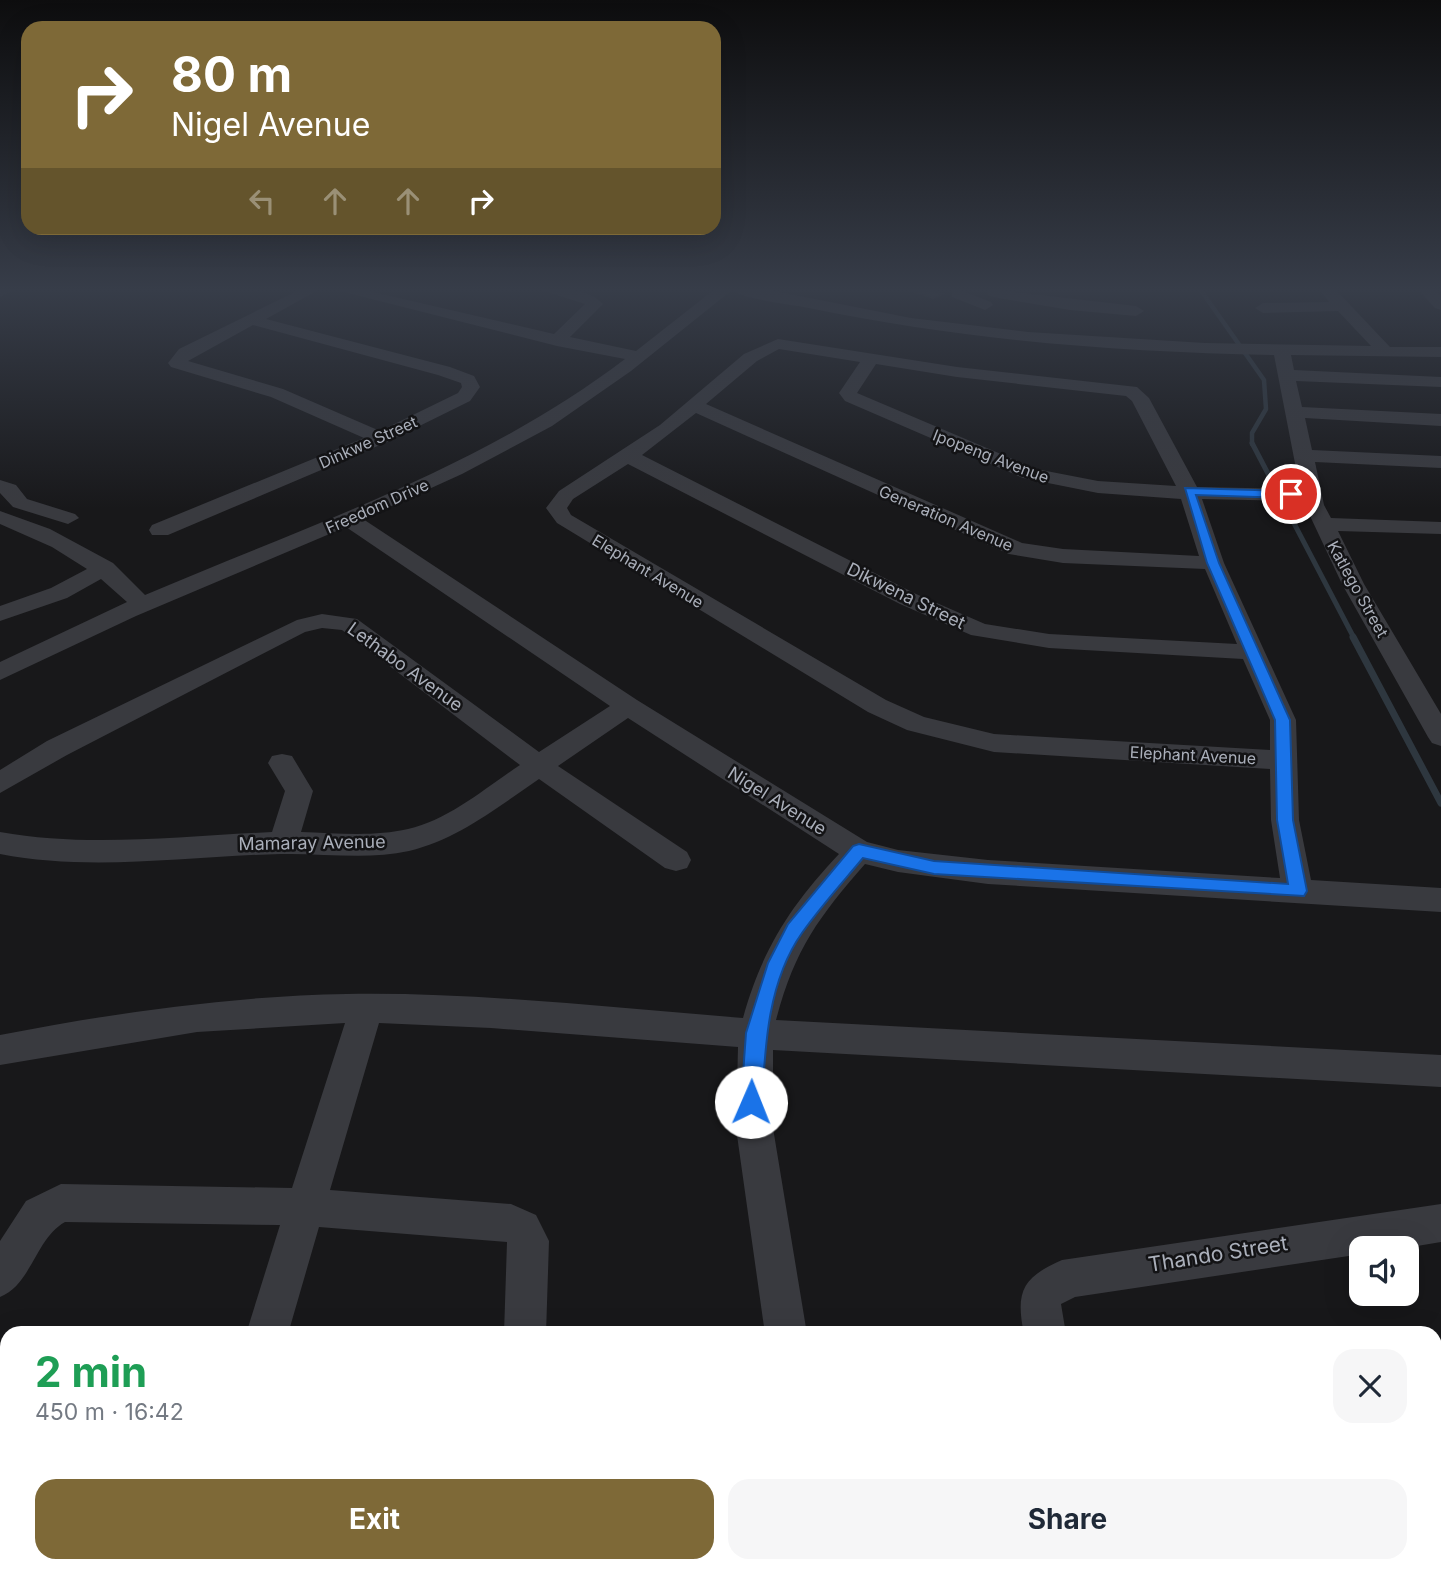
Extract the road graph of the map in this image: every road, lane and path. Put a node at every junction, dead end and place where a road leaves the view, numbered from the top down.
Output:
1 (178, 362) edge
2 (411, 362) edge
3 (628, 362) edge
4 (750, 362) edge
5 (869, 362) edge
6 (894, 362) edge
7 (1284, 362) edge
8 (1287, 375) junction
9 (1441, 382) edge
10 (695, 407) junction
11 (1294, 412) junction
12 (1441, 420) edge
13 (380, 438) junction
14 (626, 455) junction
15 (1301, 455) junction
16 (1441, 462) edge
17 (0, 486) edge
18 (1189, 491) junction
19 (1311, 495) junction
20 (0, 517) edge
21 (68, 518) dead end
22 (348, 519) junction
23 (1323, 524) junction
24 (1441, 528) edge
25 (160, 530) dead end
26 (1213, 563) junction
27 (105, 568) junction
28 (143, 605) junction
29 (0, 614) edge
30 (1252, 652) junction
31 (0, 672) edge
32 (628, 706) junction
33 (1441, 737) edge
34 (1285, 760) junction
35 (282, 763) dead end
36 (540, 766) junction
37 (0, 783) edge
38 (0, 843) edge
39 (283, 843) junction
40 (859, 850) junction
41 (676, 860) dead end
42 (1298, 891) junction
43 (1441, 900) edge
44 (366, 1009) junction
45 (755, 1033) junction
46 (0, 1050) edge
47 (1441, 1071) edge
48 (307, 1208) junction
49 (1441, 1223) edge
50 (0, 1278) edge
51 (270, 1326) edge
52 (526, 1326) edge
53 (785, 1326) edge
54 (1043, 1326) edge

1 - 13 street
2 - 13 street, Dinkwe Street
3 - 22 street, Freedom Drive
4 - 10 street, Elephant Avenue
5 - 18 street, Ipopeng Avenue
6 - 18 street, Elephant Avenue
7 - 8 street, Katlego Street
8 - 9 street
8 - 11 street, Katlego Street
10 - 14 street, Elephant Avenue
10 - 26 street, Generation Avenue
11 - 12 street
11 - 15 street, Katlego Street
13 - 25 street, Dinkwe Street
14 - 30 street, Dikwena Street
14 - 34 street, Elephant Avenue
15 - 16 street
15 - 19 street, Katlego Street
17 - 21 street
18 - 19 street, Ipopeng Avenue
18 - 26 street, Elephant Avenue
19 - 23 street, Katlego Street
20 - 27 street
22 - 28 street, Freedom Drive
22 - 32 street, Nigel Avenue
23 - 24 street
23 - 33 street, Katlego Street
26 - 30 street, Elephant Avenue
27 - 28 street
27 - 29 street
28 - 31 street, Freedom Drive
30 - 34 street, Elephant Avenue
32 - 36 street, Mamaray Avenue
32 - 40 street, Nigel Avenue
34 - 42 street
35 - 39 street
36 - 37 street, Lethabo Avenue
36 - 39 street, Mamaray Avenue
36 - 41 street, Lethabo Avenue
38 - 39 street, Mamaray Avenue
40 - 42 street, Nigel Avenue
40 - 45 street
42 - 43 street, Nigel Avenue
44 - 45 street
44 - 46 street
44 - 48 street
45 - 47 street
45 - 53 street
48 - 50 street
48 - 51 street
48 - 52 street
49 - 54 street, Thando Street

